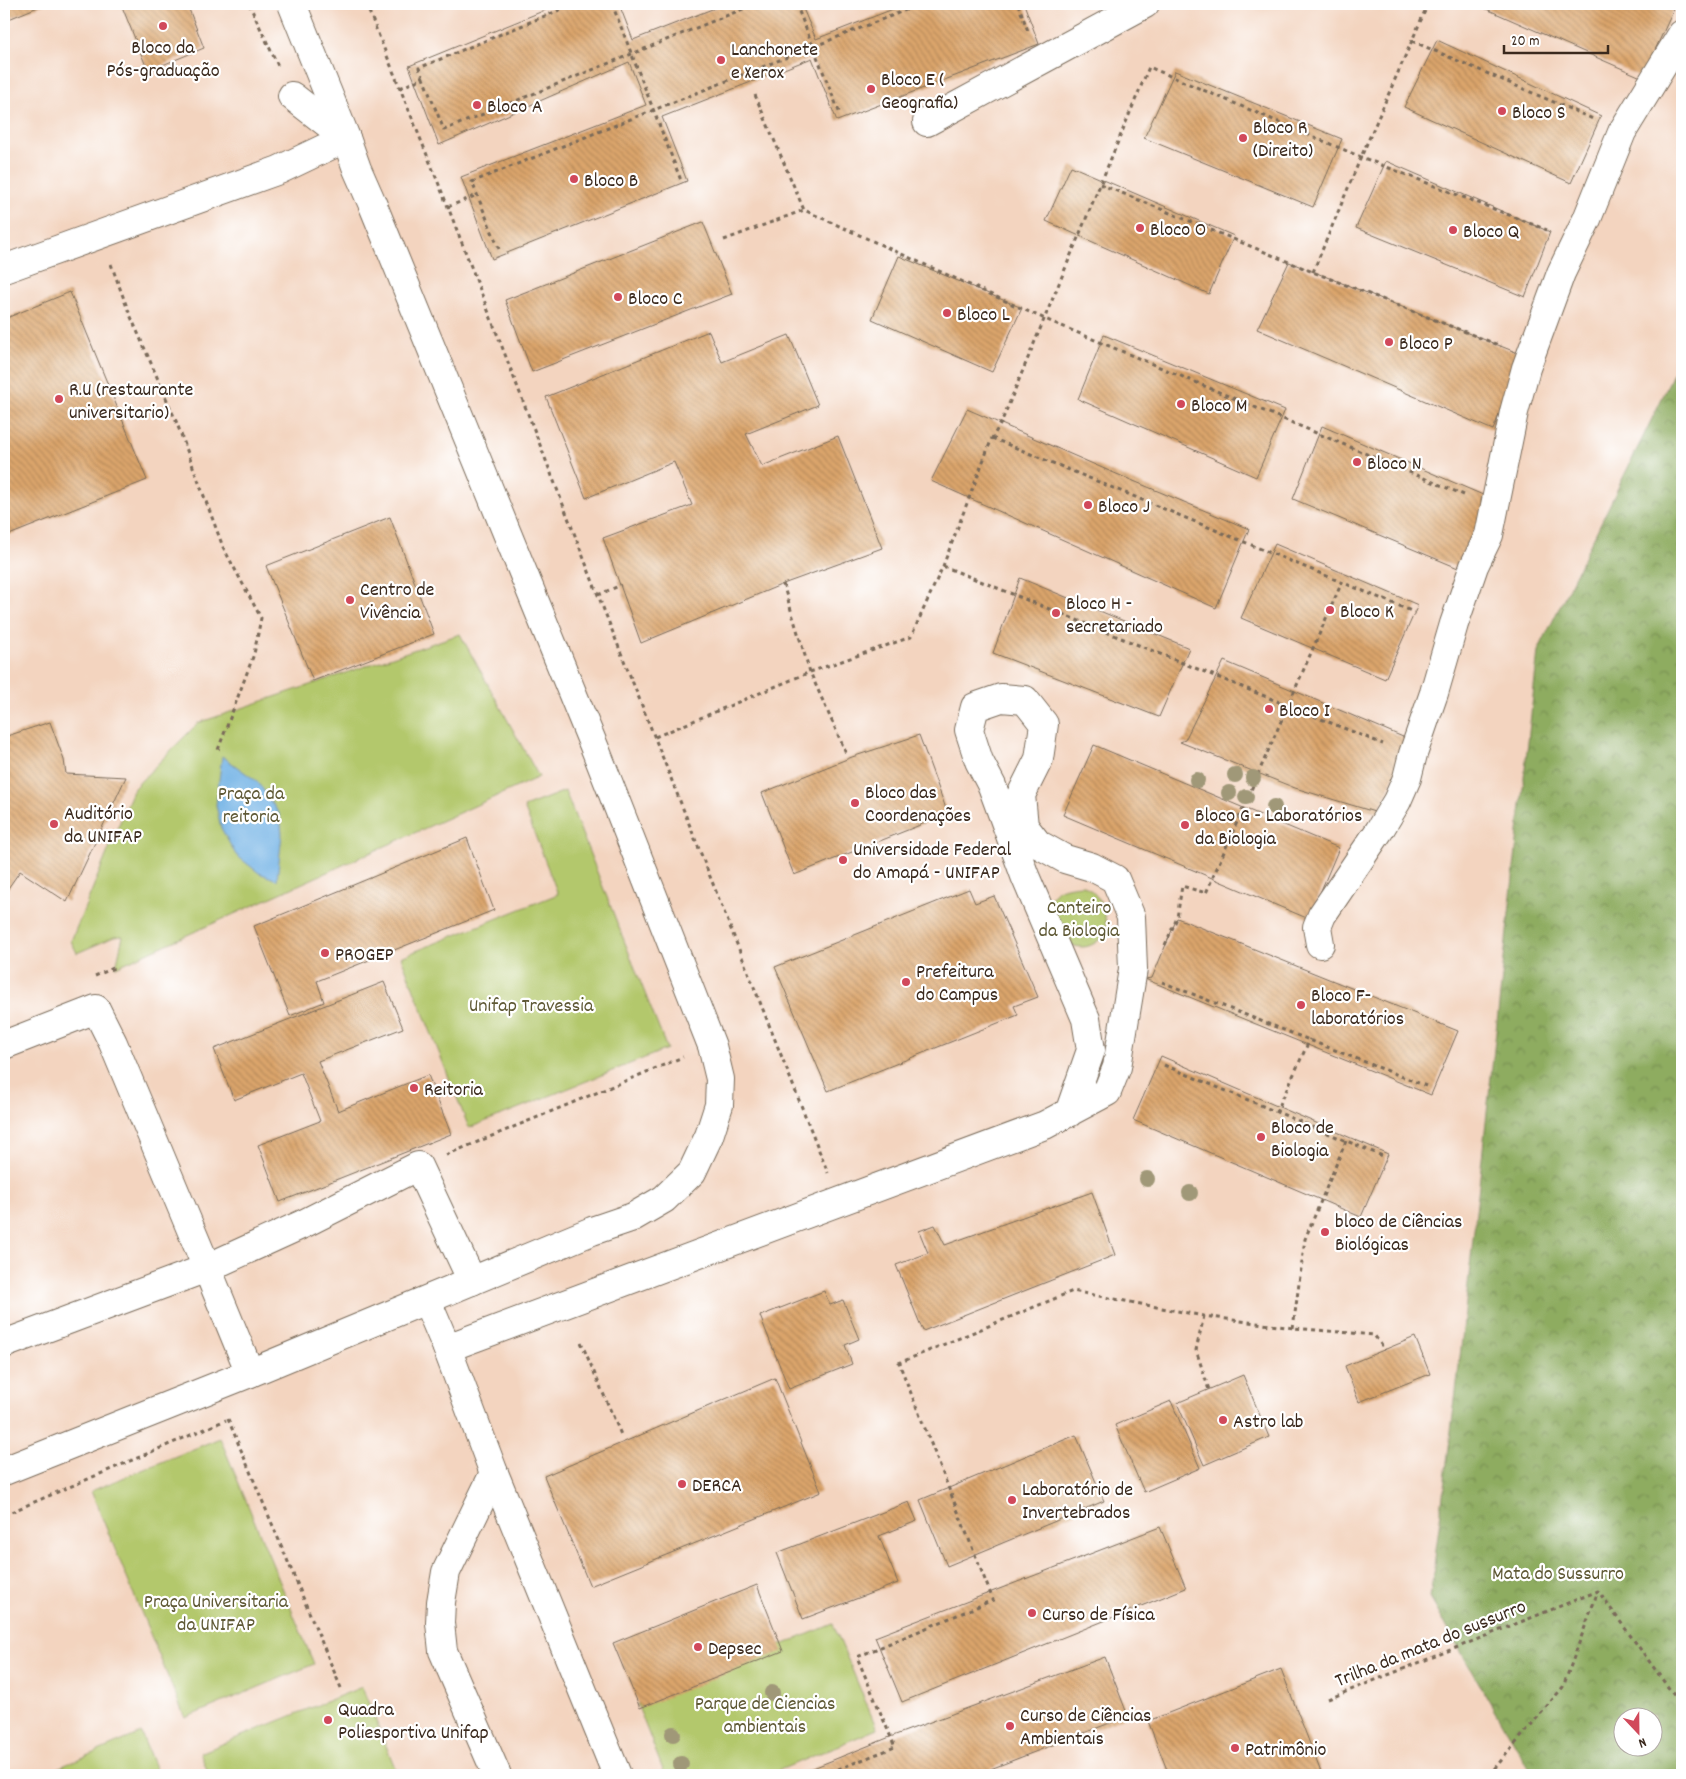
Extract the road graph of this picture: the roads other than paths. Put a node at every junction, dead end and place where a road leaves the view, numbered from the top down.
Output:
1 (292, 4) edge
2 (1145, 4) edge
3 (1682, 34) edge
4 (292, 96) road end
5 (927, 122) dead end
6 (346, 138) junction
7 (4, 269) edge
8 (1320, 944) dead end
9 (4, 1046) edge
10 (1069, 1113) junction
11 (207, 1268) junction
12 (472, 1281) junction
13 (427, 1301) junction
14 (4, 1344) edge
15 (447, 1348) junction
16 (250, 1373) junction
17 (4, 1471) edge
18 (494, 1473) junction
19 (496, 1775) edge
20 (618, 1775) edge

1 - 6 street
2 - 5 street
3 - 8 street
4 - 6 street
6 - 7 street
6 - 12 street
9 - 11 street
10 - 10 street
10 - 15 street
11 - 12 street
11 - 14 street
11 - 16 street
12 - 13 street
13 - 15 street
13 - 16 street
15 - 18 street
16 - 17 street
18 - 19 street
18 - 20 street

